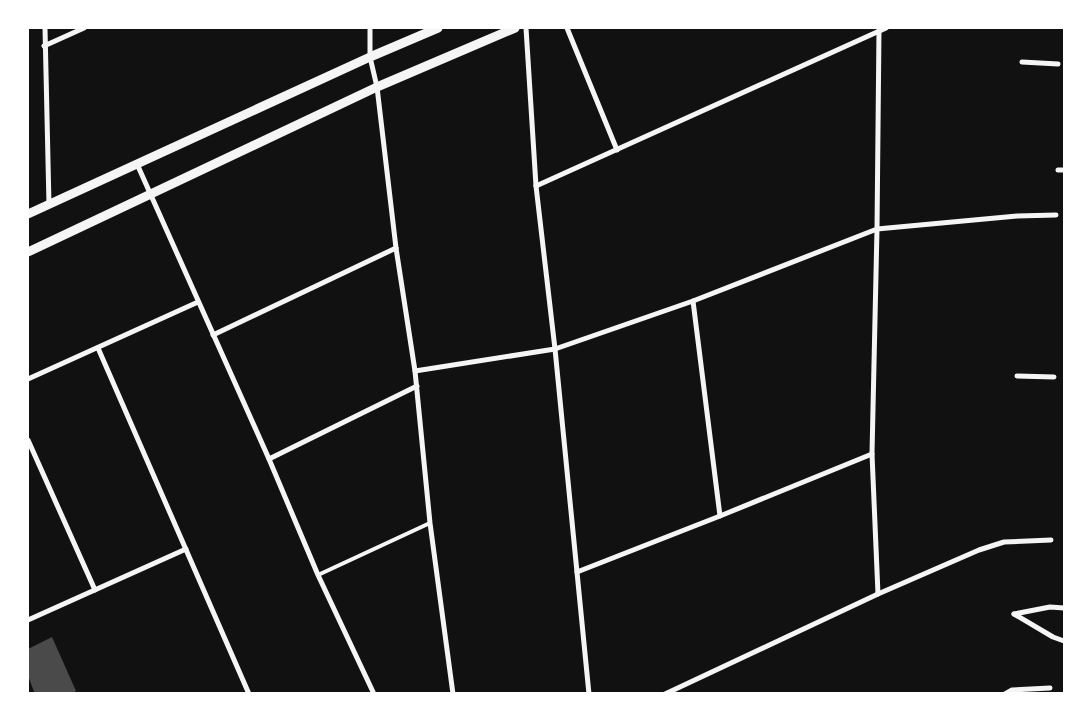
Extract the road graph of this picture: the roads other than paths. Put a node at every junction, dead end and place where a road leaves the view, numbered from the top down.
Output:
1 (45, 28) edge
2 (84, 28) edge
3 (370, 28) edge
4 (438, 28) edge
5 (515, 28) edge
6 (526, 28) edge
7 (567, 28) edge
8 (886, 28) edge
9 (879, 30) junction
10 (44, 46) junction
11 (370, 57) junction
12 (1022, 62) dead end
13 (1058, 64) dead end
14 (377, 87) junction
15 (617, 150) junction
16 (137, 164) junction
17 (1058, 170) dead end
18 (1064, 170) edge
19 (536, 186) junction
20 (150, 194) junction
21 (48, 205) junction
22 (28, 214) edge
23 (1056, 215) dead end
24 (877, 229) junction
25 (396, 248) junction
26 (28, 252) edge
27 (693, 301) junction
28 (198, 302) junction
29 (213, 335) junction
30 (98, 348) junction
31 (555, 349) junction
32 (415, 371) junction
33 (1016, 376) dead end
34 (1054, 377) dead end
35 (28, 379) edge
36 (417, 386) junction
37 (28, 440) edge
38 (872, 454) junction
39 (269, 459) junction
40 (720, 516) junction
41 (430, 523) junction
42 (1052, 540) dead end
43 (186, 549) junction
44 (577, 572) junction
45 (318, 575) junction
46 (95, 590) junction
47 (878, 594) junction
48 (1064, 608) edge
49 (28, 620) edge
50 (1064, 641) edge
51 (1050, 688) dead end
52 (373, 693) edge
53 (250, 694) edge
54 (453, 694) edge
55 (588, 694) edge
56 (665, 694) edge
57 (1005, 694) edge

1 - 10 street
2 - 10 street
3 - 11 street
4 - 11 street
5 - 14 street
6 - 19 street
7 - 15 street
8 - 9 street
9 - 15 street
9 - 24 street
10 - 21 street
11 - 14 street
11 - 16 street
12 - 13 street
14 - 20 street
14 - 25 street
15 - 19 street
16 - 20 street
16 - 21 street
17 - 18 street
19 - 31 street
20 - 26 street
20 - 28 street
21 - 22 street
23 - 24 street
24 - 27 street
24 - 38 street
25 - 29 street
25 - 32 street
27 - 31 street
27 - 40 street
28 - 29 street
28 - 30 street
29 - 39 street
30 - 35 street
30 - 43 street
31 - 32 street
31 - 44 street
32 - 36 street
33 - 34 street
36 - 39 street
36 - 41 street
37 - 46 street
38 - 40 street
38 - 47 street
39 - 45 street
40 - 44 street
41 - 45 lane
41 - 54 street
42 - 47 street
43 - 46 street
43 - 53 street
44 - 55 street
45 - 52 street
46 - 49 street
47 - 56 street
48 - 50 street
51 - 57 street

